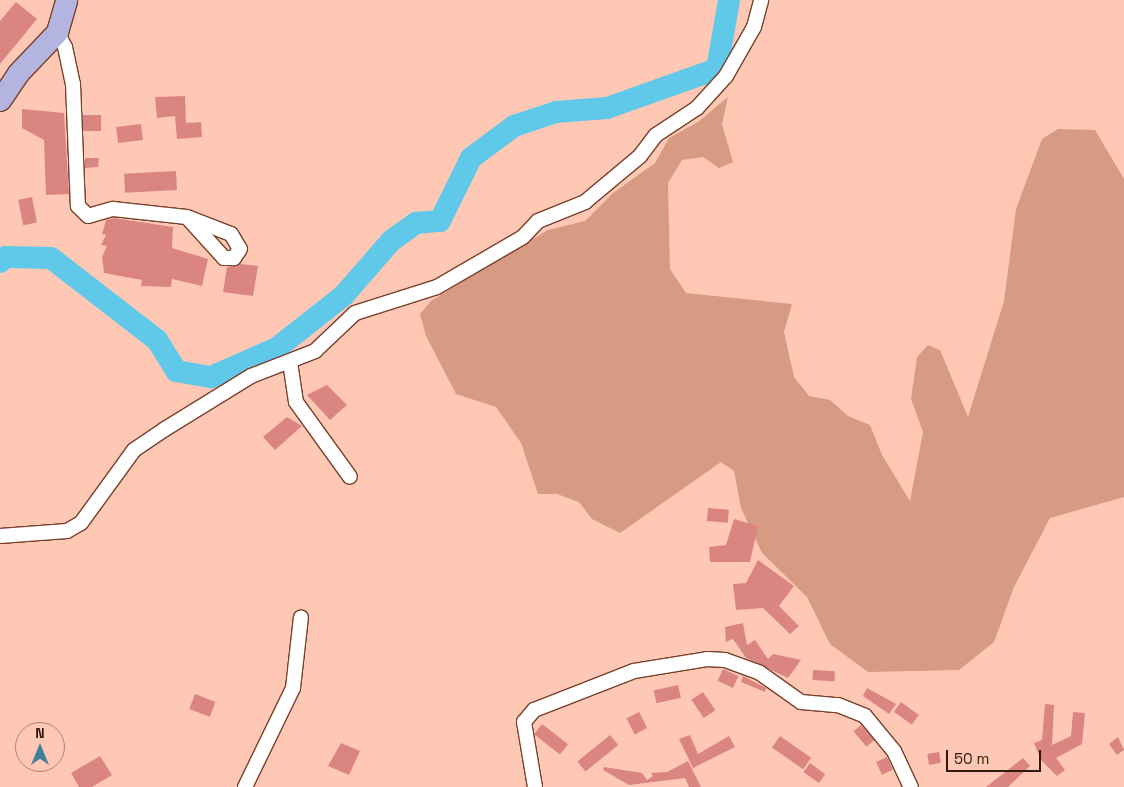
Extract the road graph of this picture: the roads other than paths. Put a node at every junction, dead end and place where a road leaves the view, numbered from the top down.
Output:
1 (66, 0) edge
2 (760, 0) edge
3 (57, 32) junction
4 (0, 100) edge
5 (186, 217) dead end
6 (290, 362) junction
7 (350, 477) dead end
8 (0, 536) edge
9 (301, 616) dead end
10 (245, 787) edge
11 (535, 787) edge
12 (911, 787) edge

1 - 3 main road
2 - 6 street
3 - 4 main road
3 - 5 street
6 - 7 street
6 - 8 street
9 - 10 street
11 - 12 street

